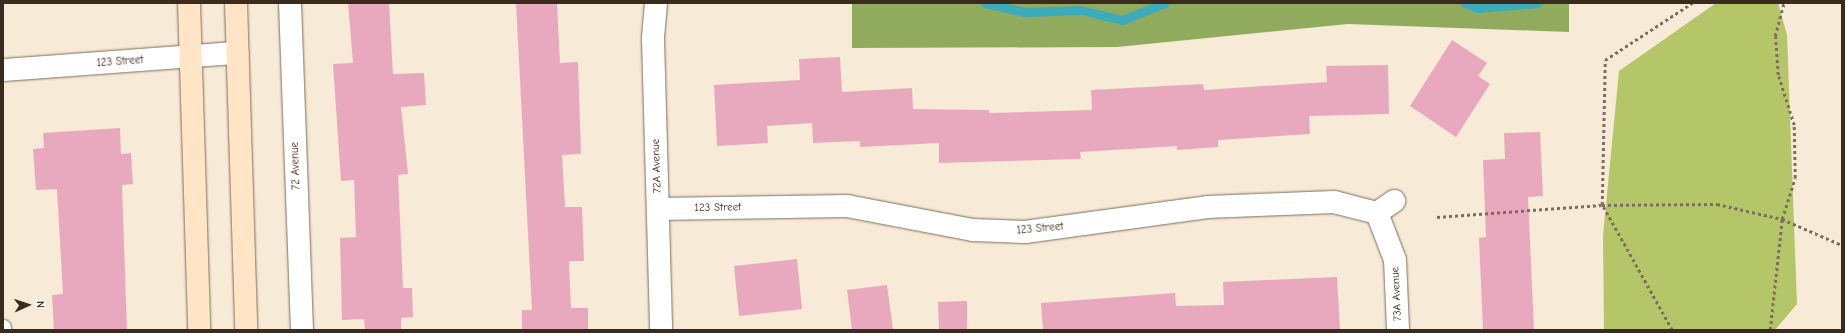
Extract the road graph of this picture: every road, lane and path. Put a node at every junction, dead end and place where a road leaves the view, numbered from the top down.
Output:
1 (188, 3) edge
2 (236, 3) edge
3 (290, 3) edge
4 (656, 3) edge
5 (1692, 3) edge
6 (1784, 3) edge
7 (238, 54) junction
8 (190, 56) junction
9 (3, 70) edge
10 (1602, 205) junction
11 (1385, 207) joint
12 (658, 209) junction
13 (1437, 217) dead end
14 (1782, 219) junction
15 (1842, 245) edge
16 (3, 327) edge
17 (3, 330) edge
18 (199, 330) edge
19 (246, 330) edge
20 (302, 330) edge
21 (661, 330) edge
22 (1398, 330) edge
23 (1672, 330) edge
24 (1770, 330) edge

1 - 8 main road
2 - 7 main road
3 - 20 street, 72 Avenue
4 - 12 street, 72A Avenue
5 - 10 path
6 - 14 path
7 - 8 street, 123 Street
7 - 19 main road
8 - 9 street, 123 Street
8 - 18 main road
10 - 13 path
10 - 14 path
10 - 23 path
11 - 12 street, 123 Street
11 - 22 street, 73A Avenue
12 - 21 street, 72A Avenue
14 - 15 path
14 - 24 path
16 - 17 lane

